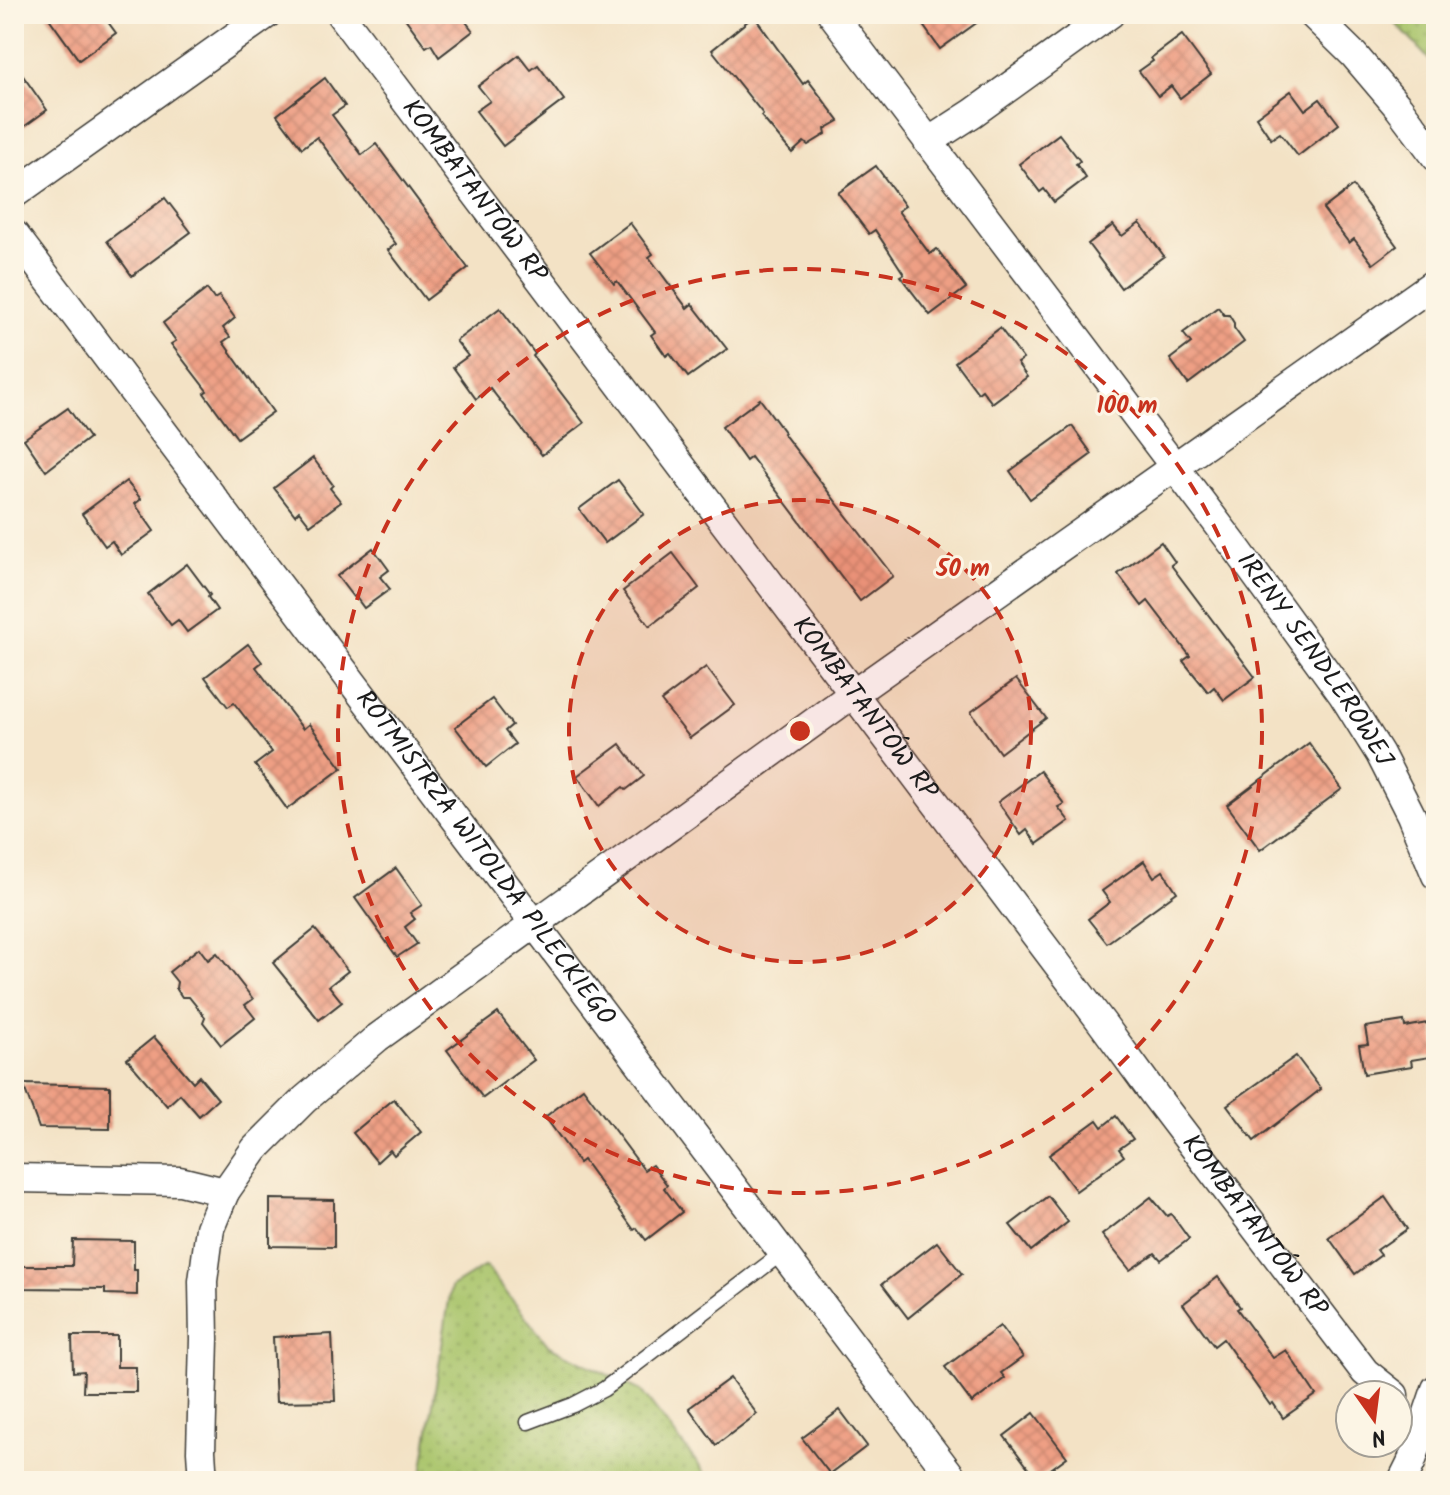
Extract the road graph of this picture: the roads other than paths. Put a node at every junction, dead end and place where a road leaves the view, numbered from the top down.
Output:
1 (267, 14) edge
2 (340, 14) edge
3 (832, 14) edge
4 (1110, 14) edge
5 (1312, 14) edge
6 (928, 142) junction
7 (1436, 157) edge
8 (14, 194) edge
9 (14, 234) edge
10 (1436, 282) edge
11 (1174, 467) junction
12 (853, 694) junction
13 (1435, 868) edge
14 (535, 925) junction
15 (14, 1178) edge
16 (225, 1192) junction
17 (782, 1253) junction
18 (1374, 1379) edge
19 (1432, 1401) edge
20 (528, 1422) dead end
21 (203, 1481) edge
22 (955, 1481) edge
23 (1402, 1481) edge

1 - 8 street
2 - 12 street, KOMBATANTÓW RP
3 - 6 street, IRENY SENDLEROWEJ
4 - 6 street
5 - 7 street
6 - 11 street, IRENY SENDLEROWEJ
9 - 14 street, ROTMISTRZA WITOLDA PILECKIEGO
10 - 11 street
11 - 12 street
11 - 13 street, IRENY SENDLEROWEJ
12 - 14 street
12 - 18 street, KOMBATANTÓW RP
14 - 16 street
14 - 17 street, ROTMISTRZA WITOLDA PILECKIEGO
15 - 16 street
16 - 21 street
17 - 20 lane
17 - 22 street, ROTMISTRZA WITOLDA PILECKIEGO
19 - 23 street

